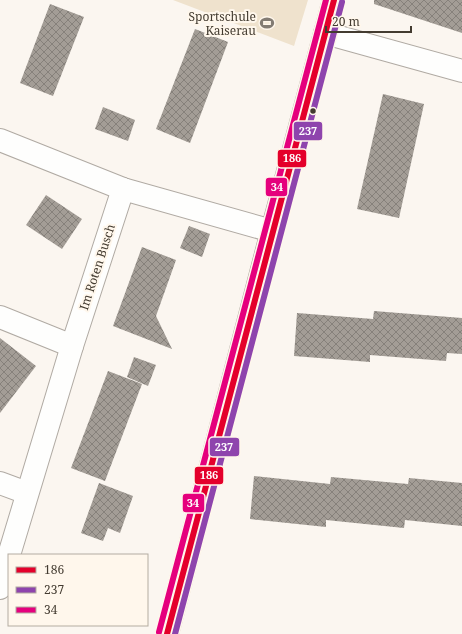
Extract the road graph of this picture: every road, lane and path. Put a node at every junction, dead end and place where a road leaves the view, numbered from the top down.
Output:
1 (334, 0) edge
2 (325, 33) junction
3 (462, 71) edge
4 (0, 140) edge
5 (123, 189) junction
6 (272, 231) junction
7 (0, 317) edge
8 (72, 346) junction
9 (0, 483) edge
10 (27, 493) junction
11 (10, 554) edge
12 (8, 560) edge
13 (0, 588) edge
14 (167, 634) edge

1 - 2 street
2 - 3 street
2 - 6 street
4 - 5 street
5 - 6 street
5 - 8 street, Im Roten Busch
6 - 14 street
7 - 8 street
8 - 10 street, Im Roten Busch
9 - 10 street
10 - 11 street, Im Roten Busch
12 - 13 street, Im Roten Busch

